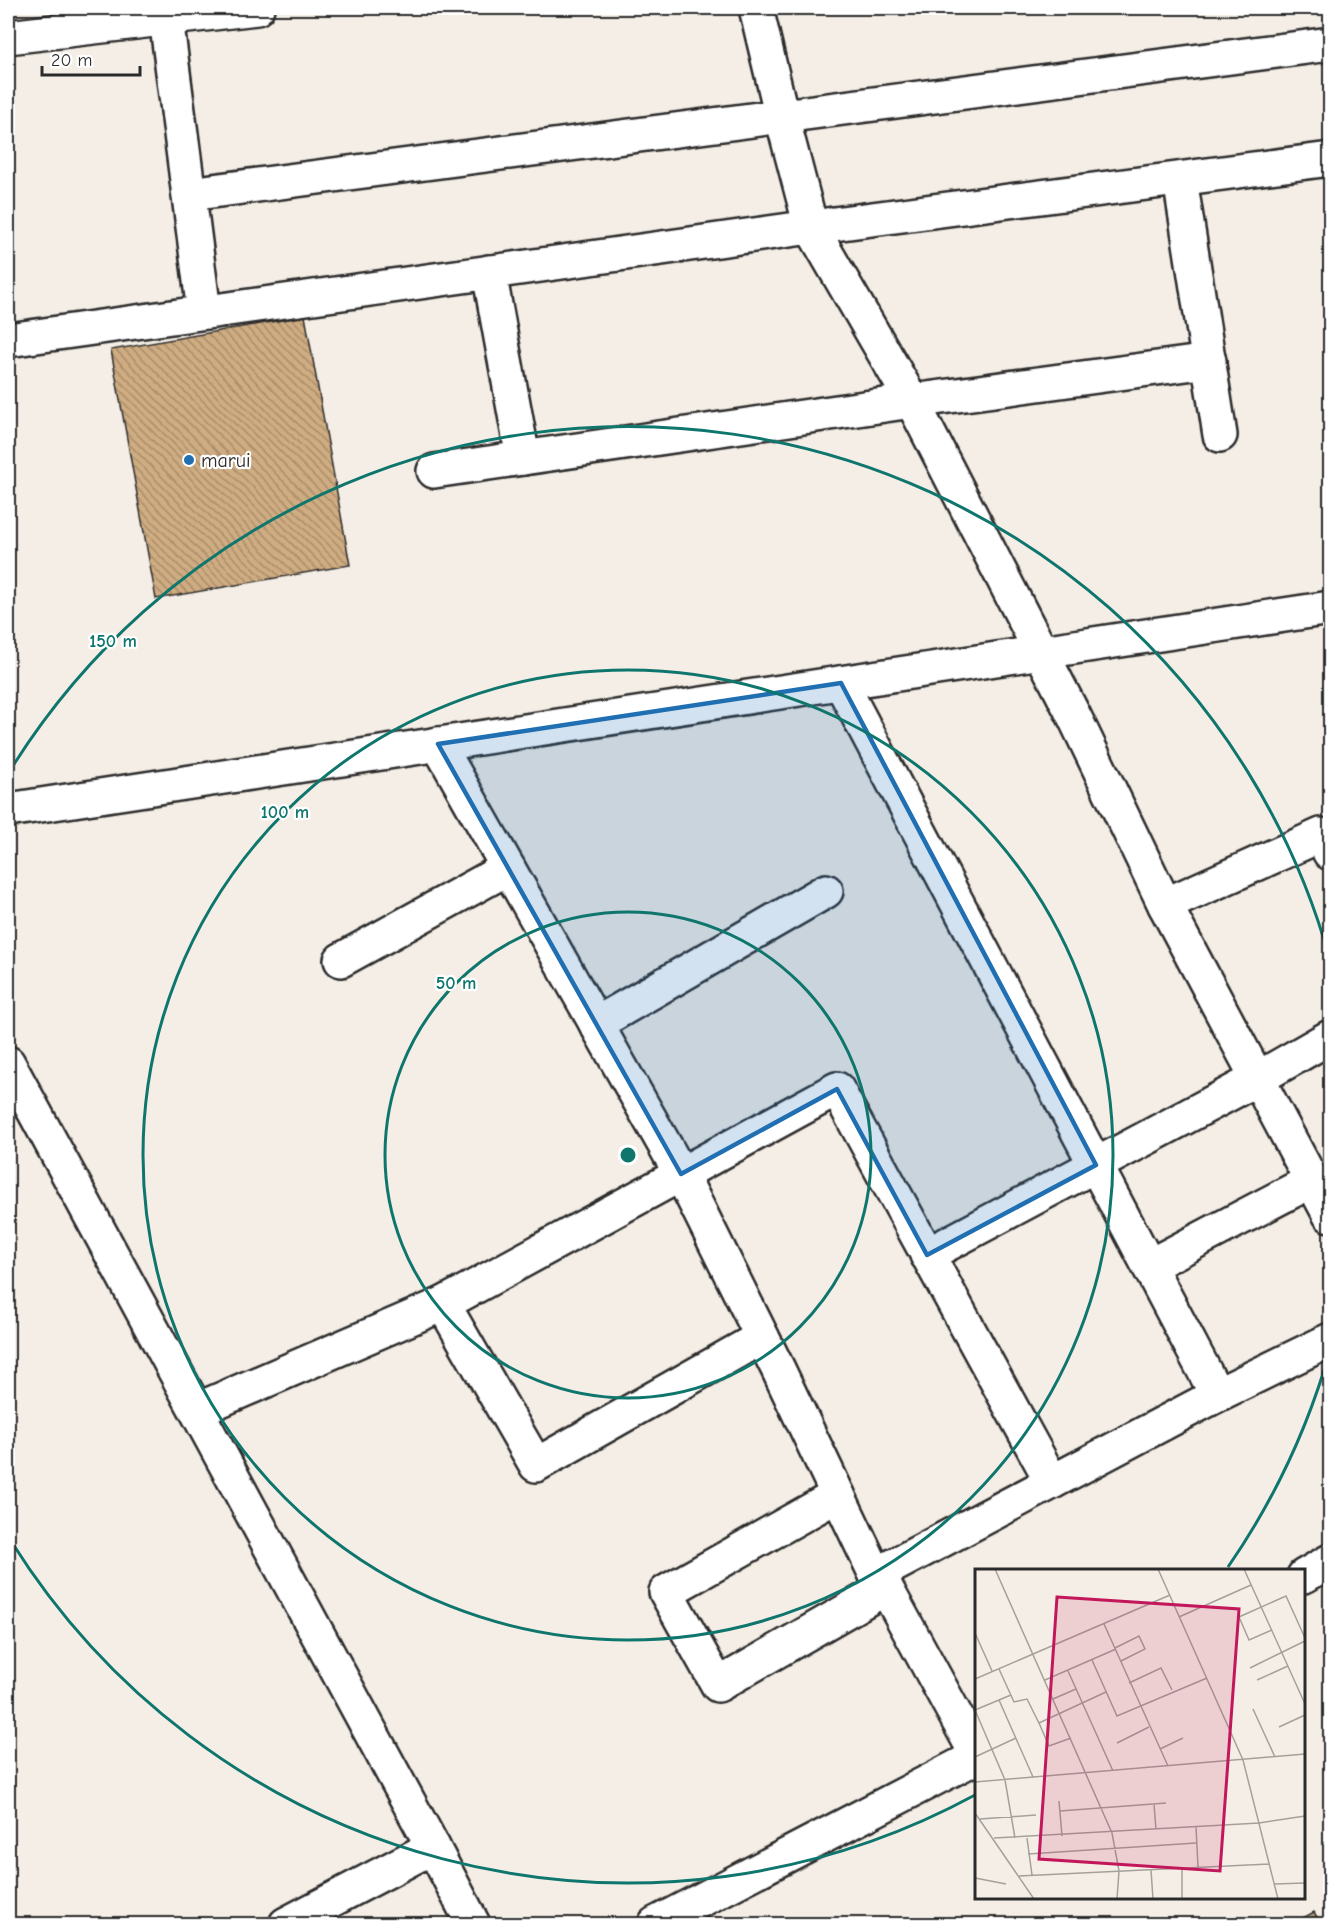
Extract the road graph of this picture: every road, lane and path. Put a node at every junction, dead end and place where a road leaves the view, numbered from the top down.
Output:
1 (257, 8) edge
2 (756, 8) edge
3 (166, 18) junction
4 (8, 37) edge
5 (1330, 44) edge
6 (782, 117) junction
7 (1330, 159) edge
8 (1180, 179) junction
9 (189, 194) junction
10 (811, 227) junction
11 (489, 272) junction
12 (204, 312) junction
13 (8, 340) edge
14 (1209, 361) junction
15 (912, 401) junction
16 (1220, 435) dead end
17 (523, 458) junction
18 (434, 471) dead end
19 (1330, 608) edge
20 (1042, 652) junction
21 (841, 682) junction
22 (438, 744) junction
23 (8, 810) edge
24 (1330, 853) edge
25 (508, 868) junction
26 (826, 891) dead end
27 (1165, 905) junction
28 (341, 960) dead end
29 (596, 1024) junction
30 (1330, 1037) edge
31 (8, 1063) edge
32 (1257, 1079) junction
33 (1096, 1165) junction
34 (681, 1174) junction
35 (1312, 1180) junction
36 (1330, 1215) edge
37 (927, 1255) junction
38 (1149, 1266) junction
39 (443, 1304) junction
40 (762, 1336) junction
41 (1330, 1340) edge
42 (1217, 1395) junction
43 (197, 1410) junction
44 (1052, 1482) junction
45 (838, 1495) junction
46 (1330, 1560) edge
47 (1305, 1574) edge
48 (881, 1581) junction
49 (975, 1753) edge
50 (975, 1756) edge
51 (433, 1847) junction
52 (286, 1924) edge
53 (473, 1924) edge
54 (655, 1924) edge

1 - 3 street
2 - 6 street
3 - 4 street
3 - 9 street
5 - 6 street
6 - 9 street
6 - 10 street
7 - 8 street
8 - 10 street
8 - 14 street
9 - 12 street
10 - 11 street
10 - 15 street
11 - 12 street
11 - 17 street
12 - 13 street
14 - 15 street
14 - 16 street
15 - 17 street
15 - 20 street
17 - 18 street
19 - 20 street
20 - 21 street
20 - 27 street
21 - 22 street
21 - 33 street
22 - 23 street
22 - 25 street
24 - 27 street
25 - 28 street
25 - 29 street
26 - 29 street
27 - 32 street
29 - 34 street
30 - 32 street
31 - 43 street
32 - 33 street
32 - 35 street
33 - 37 street
33 - 38 street
34 - 37 street
34 - 39 street
34 - 40 street
35 - 36 street
35 - 38 street
37 - 44 street
38 - 42 street
39 - 40 street
39 - 43 street
40 - 45 street
41 - 42 street
42 - 44 street
43 - 51 street
44 - 48 street
45 - 48 street
45 - 48 street
46 - 47 street
48 - 49 street
50 - 54 street
51 - 52 street
51 - 53 street

